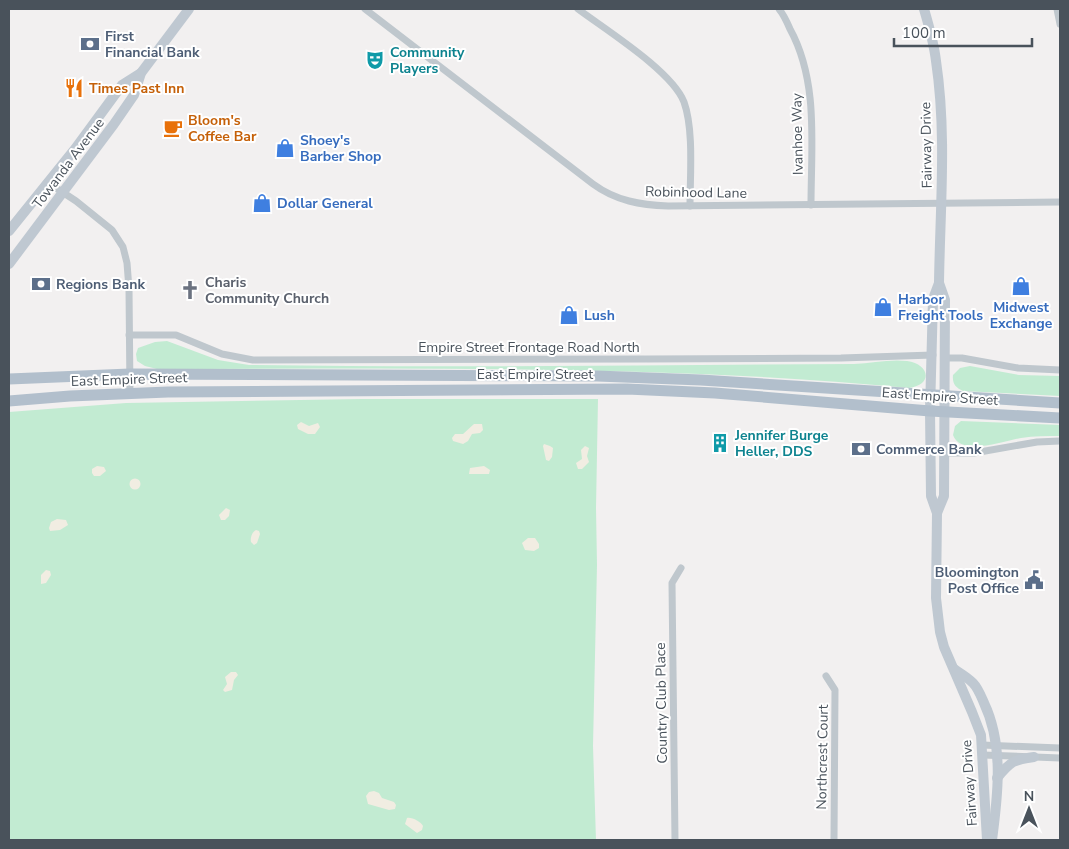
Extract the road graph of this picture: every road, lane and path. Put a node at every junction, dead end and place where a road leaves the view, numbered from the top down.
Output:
1 (189, 9) edge
2 (365, 9) edge
3 (578, 9) edge
4 (779, 9) edge
5 (924, 9) edge
6 (1057, 9) edge
7 (1060, 24) edge
8 (141, 73) junction
9 (47, 182) junction
10 (63, 193) junction
11 (1060, 202) edge
12 (941, 203) junction
13 (811, 205) junction
14 (690, 206) junction
15 (9, 231) edge
16 (9, 264) edge
17 (939, 283) junction
18 (129, 335) junction
19 (933, 355) junction
20 (945, 358) junction
21 (1060, 370) edge
22 (130, 374) junction
23 (9, 379) edge
24 (130, 393) junction
25 (932, 396) junction
26 (945, 396) junction
27 (11, 402) edge
28 (1060, 403) edge
29 (930, 411) junction
30 (945, 412) junction
31 (1060, 418) edge
32 (1060, 441) edge
33 (944, 453) junction
34 (937, 512) junction
35 (682, 568) dead end
36 (953, 669) junction
37 (826, 676) dead end
38 (1060, 748) edge
39 (982, 750) junction
40 (996, 750) junction
41 (1034, 757) junction
42 (1060, 758) edge
43 (998, 778) junction
44 (675, 840) edge
45 (834, 840) edge
46 (987, 840) edge
47 (992, 840) edge

1 - 8 main road, Towanda Avenue
2 - 14 street, Robinhood Lane
3 - 14 street
4 - 13 street, Ivanhoe Way
5 - 12 main road, Fairway Drive
6 - 7 street
8 - 9 main road, Towanda Avenue
8 - 10 main road, Towanda Avenue
9 - 10 street
9 - 15 main road, Towanda Avenue
10 - 16 main road, Towanda Avenue
10 - 18 street
11 - 12 street, Robinhood Lane
12 - 13 street, Robinhood Lane
12 - 17 main road, Fairway Drive
13 - 14 street, Robinhood Lane
17 - 19 main road, Fairway Drive
17 - 20 main road, Fairway Drive
18 - 19 street, Empire Street Frontage Road North
18 - 22 street
19 - 25 main road, Fairway Drive
20 - 21 street
20 - 26 main road, Fairway Drive
22 - 23 main road, East Empire Street
22 - 24 street
22 - 25 main road, East Empire Street
24 - 27 main road, East Empire Street
24 - 29 main road, East Empire Street
25 - 26 main road, East Empire Street
25 - 29 main road, Fairway Drive
26 - 28 main road, East Empire Street
26 - 30 main road, Fairway Drive
29 - 30 main road, East Empire Street
29 - 34 main road, Fairway Drive
30 - 31 main road, East Empire Street
30 - 33 main road, Fairway Drive
32 - 33 street
33 - 34 main road, Fairway Drive
34 - 36 main road, Fairway Drive
35 - 44 street, Country Club Place
36 - 39 main road, Fairway Drive
36 - 40 main road, Fairway Drive
37 - 45 street, Northcrest Court
38 - 40 street
39 - 40 street
39 - 46 main road, Fairway Drive
40 - 41 street
40 - 43 main road, Fairway Drive
41 - 42 street
41 - 43 main road
43 - 47 main road, Fairway Drive

